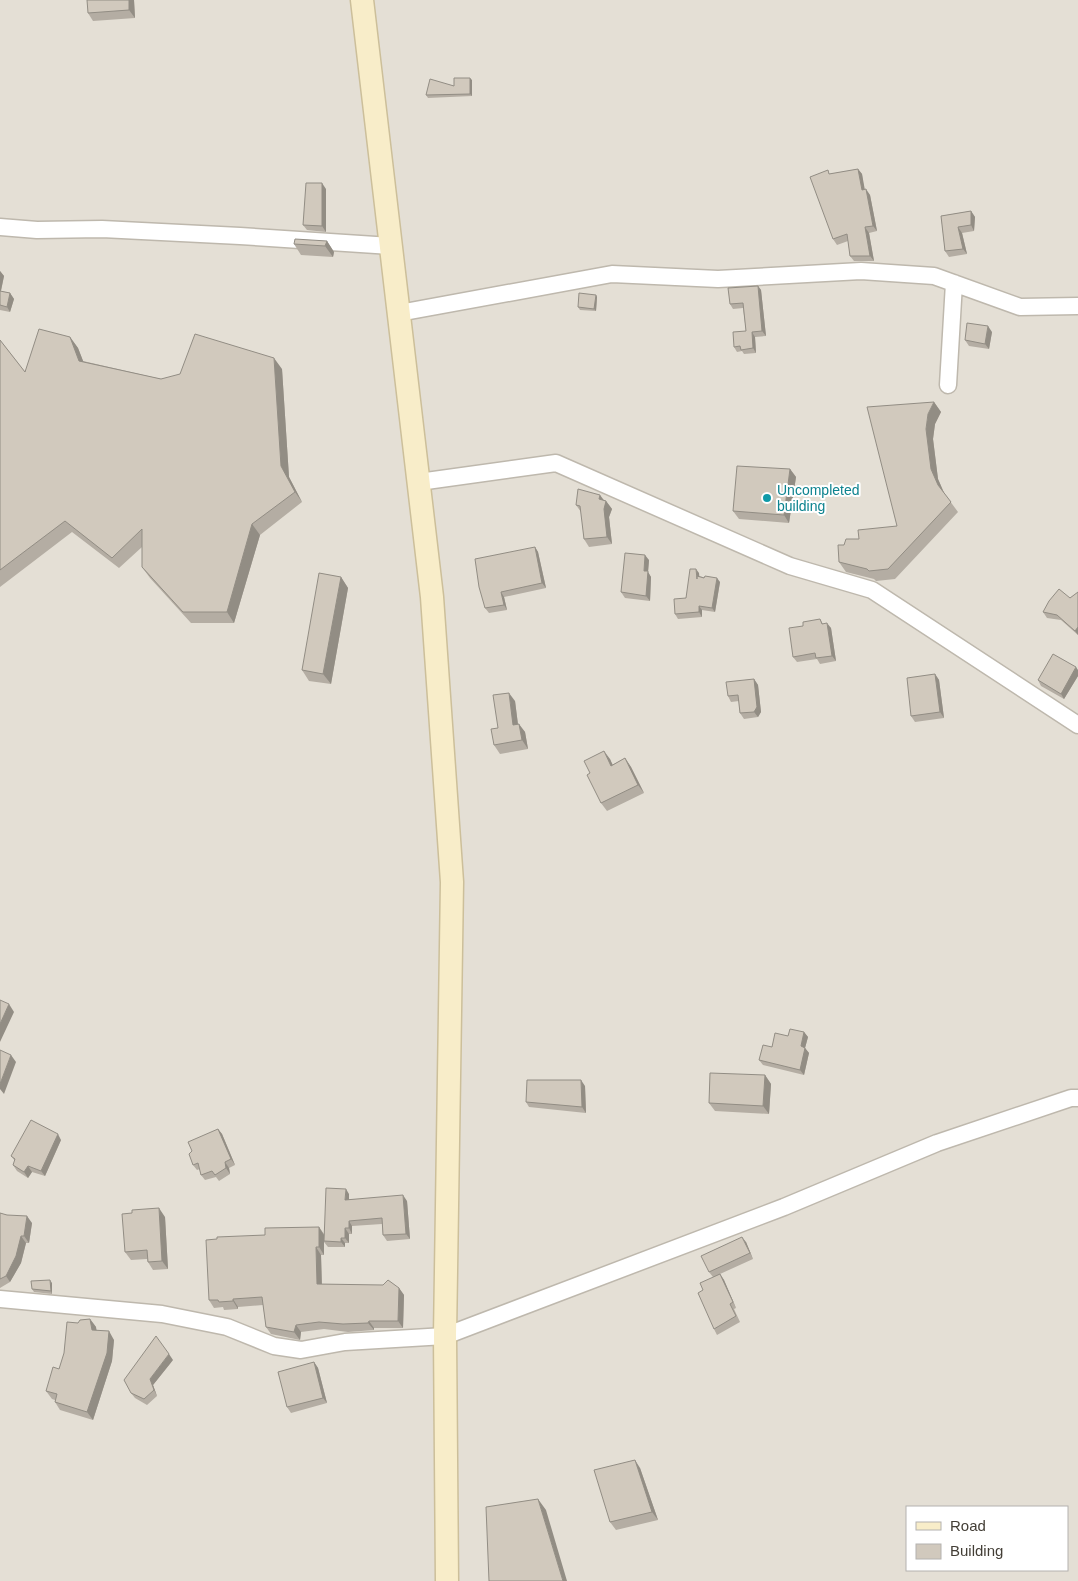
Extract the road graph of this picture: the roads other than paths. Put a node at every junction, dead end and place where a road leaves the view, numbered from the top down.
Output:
1 (362, 0) edge
2 (0, 227) edge
3 (391, 246) junction
4 (954, 282) junction
5 (1078, 306) edge
6 (399, 313) junction
7 (948, 385) dead end
8 (419, 482) junction
9 (1078, 725) edge
10 (1078, 1098) edge
11 (0, 1299) edge
12 (445, 1336) junction
13 (447, 1581) edge

1 - 3 main road
2 - 3 street
3 - 6 main road
4 - 5 street
4 - 6 street
4 - 7 street
6 - 8 main road
8 - 9 street
8 - 12 main road
10 - 12 street
11 - 12 street
12 - 13 main road

